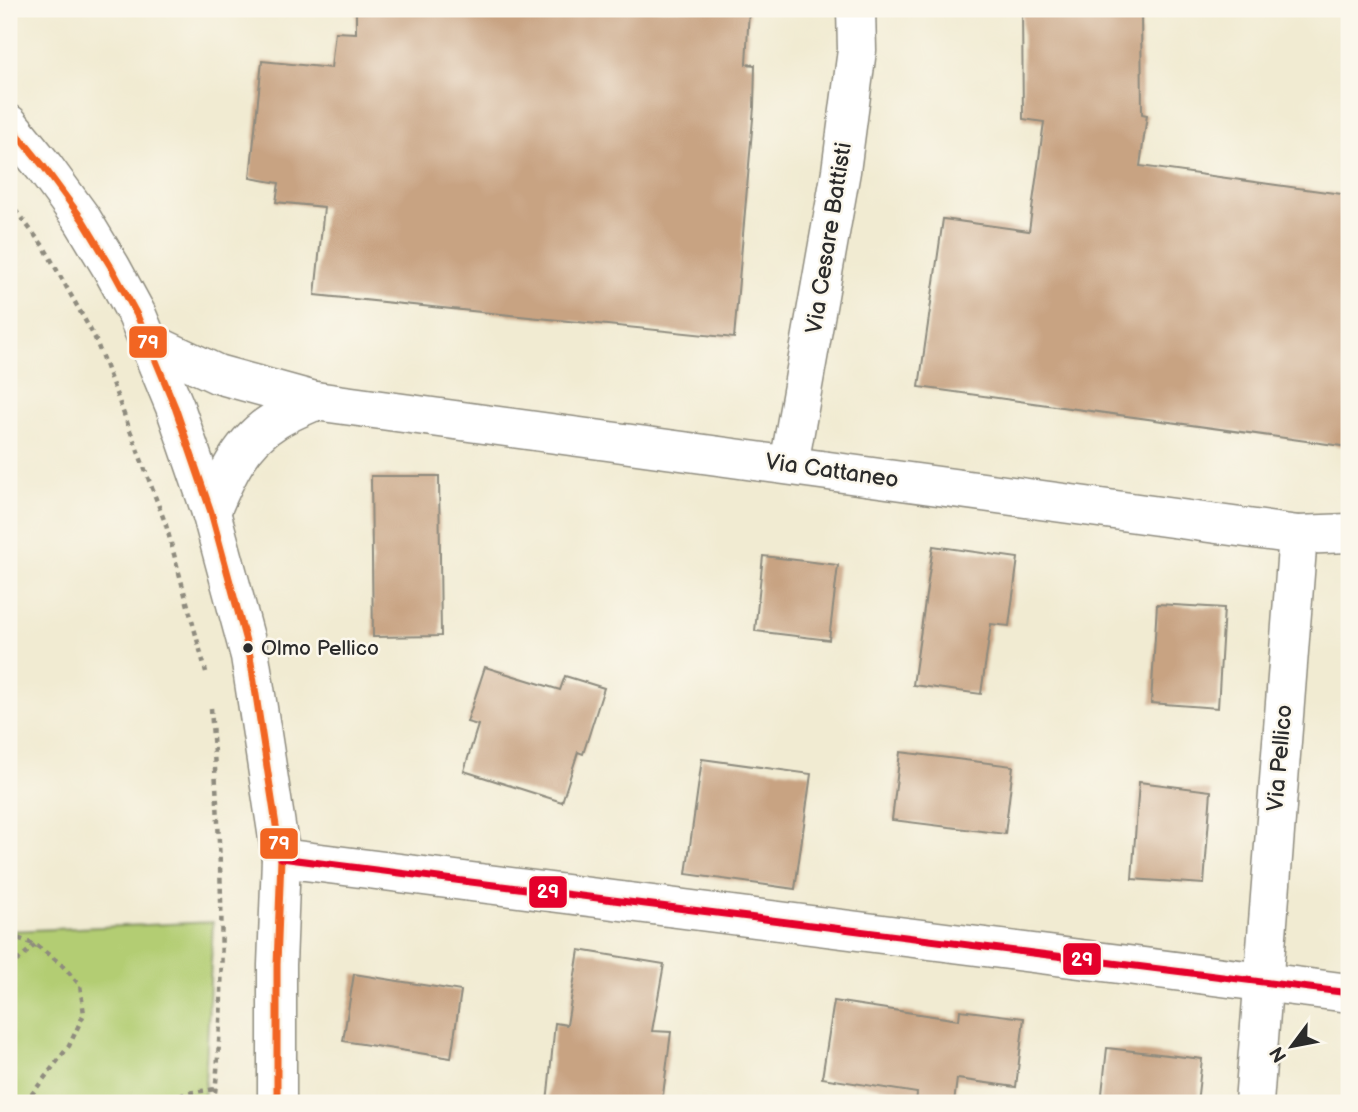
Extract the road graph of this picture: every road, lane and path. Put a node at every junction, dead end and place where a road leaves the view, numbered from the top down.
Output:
1 (856, 9) edge
2 (9, 124) edge
3 (9, 202) edge
4 (149, 342) junction
5 (315, 401) junction
6 (175, 407) junction
7 (789, 465) junction
8 (211, 512) junction
9 (1349, 533) edge
10 (1298, 535) junction
11 (206, 674) dead end
12 (211, 700) dead end
13 (281, 858) junction
14 (9, 935) edge
15 (36, 945) junction
16 (277, 965) junction
17 (9, 968) edge
18 (1264, 982) junction
19 (1349, 993) edge
20 (216, 1089) junction
21 (25, 1103) edge
22 (161, 1103) edge
23 (214, 1103) edge
24 (257, 1103) edge
25 (277, 1103) edge
26 (1254, 1103) edge

1 - 7 street, Via Cesare Battisti
2 - 4 street
3 - 11 path
4 - 5 street, Via Cattaneo
4 - 6 street
5 - 6 street, Via Cattaneo
5 - 7 street, Via Cattaneo
5 - 8 street
6 - 8 street
7 - 10 street, Via Cattaneo
8 - 13 street
9 - 10 street, Via Cattaneo
10 - 18 street, Via Pellico
12 - 20 path
13 - 16 street
13 - 18 street
14 - 15 path
15 - 17 path
15 - 21 path
16 - 24 street
16 - 25 street
18 - 19 street
18 - 26 street, Via Pellico
20 - 22 path
20 - 23 path

